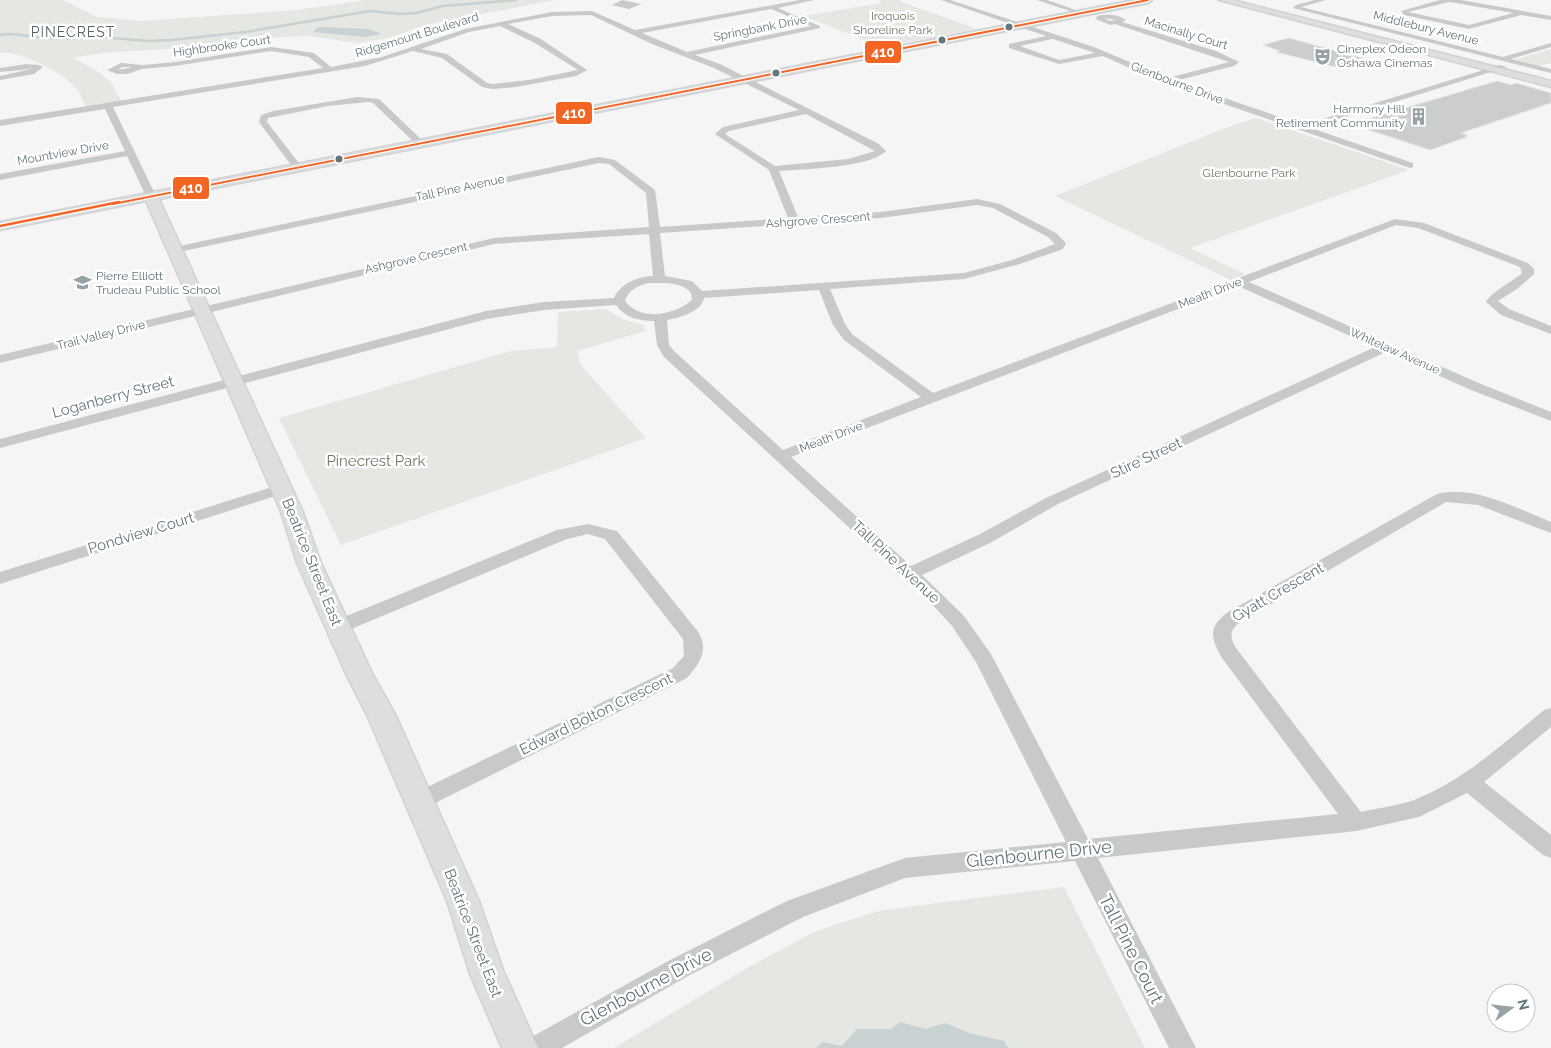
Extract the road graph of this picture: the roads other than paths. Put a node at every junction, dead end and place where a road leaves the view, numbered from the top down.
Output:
1 (812, 0) edge
2 (944, 0) edge
3 (1040, 0) edge
4 (1148, 0) edge
5 (1224, 0) edge
6 (1238, 0) edge
7 (1323, 0) edge
8 (1449, 0) edge
9 (618, 6) dead end
10 (772, 8) junction
11 (592, 13) junction
12 (1081, 13) junction
13 (1518, 13) junction
14 (1551, 18) edge
15 (1118, 22) dead end
16 (500, 23) junction
17 (1019, 25) junction
18 (634, 32) junction
19 (1054, 37) junction
20 (1551, 45) edge
21 (412, 49) junction
22 (687, 54) junction
23 (1104, 54) junction
24 (1551, 64) edge
25 (1500, 65) junction
26 (141, 67) dead end
27 (1538, 68) junction
28 (0, 70) edge
29 (330, 70) junction
30 (1551, 72) edge
31 (0, 78) edge
32 (744, 79) junction
33 (1551, 80) edge
34 (1166, 81) junction
35 (1551, 84) edge
36 (108, 106) junction
37 (807, 111) junction
38 (0, 123) edge
39 (1303, 128) junction
40 (420, 143) junction
41 (130, 153) junction
42 (1410, 164) dead end
43 (296, 168) junction
44 (774, 169) junction
45 (0, 177) edge
46 (151, 196) junction
47 (794, 221) junction
48 (0, 226) edge
49 (655, 230) junction
50 (174, 250) junction
51 (659, 279) junction
52 (1240, 282) junction
53 (823, 286) junction
54 (698, 295) junction
55 (619, 301) junction
56 (202, 310) junction
57 (660, 317) junction
58 (1551, 330) edge
59 (1386, 347) junction
60 (0, 359) edge
61 (234, 382) junction
62 (931, 398) junction
63 (1551, 417) edge
64 (0, 444) edge
65 (780, 456) junction
66 (282, 489) junction
67 (1551, 528) edge
68 (909, 574) junction
69 (0, 578) edge
70 (338, 627) junction
71 (1551, 716) edge
72 (1469, 782) junction
73 (419, 801) junction
74 (1356, 822) junction
75 (1551, 848) edge
76 (1080, 850) junction
77 (520, 1048) edge
78 (537, 1048) edge
79 (1183, 1048) edge

1 - 10 street
2 - 17 street, Glenbourne Drive
3 - 12 street
4 - 12 street
5 - 25 street
6 - 25 street
7 - 25 street, Middlebury Avenue
8 - 13 street
8 - 13 street
9 - 11 street
10 - 18 street
10 - 22 street, Springbank Drive
11 - 16 street, Ridgemount Boulevard
11 - 18 street, Ridgemount Boulevard
12 - 17 street
13 - 14 street
15 - 34 street, Macinally Court
16 - 21 street, Ridgemount Boulevard
16 - 21 street
17 - 19 street, Glenbourne Drive
17 - 32 street
18 - 22 street, Ridgemount Boulevard
19 - 23 street, Glenbourne Drive
19 - 23 street
20 - 25 street
21 - 29 street, Ridgemount Boulevard
22 - 32 street, Ridgemount Boulevard
23 - 34 street, Glenbourne Drive
24 - 27 street
25 - 27 street, Middlebury Avenue
25 - 33 street
25 - 35 street
25 - 39 street
26 - 29 street, Highbrooke Court
27 - 30 street, Middlebury Avenue
28 - 31 street
29 - 36 street, Ridgemount Boulevard
32 - 37 street, Ridgemount Boulevard
32 - 40 street
34 - 39 street, Glenbourne Drive
36 - 38 street, Ridgemount Boulevard
36 - 41 street, Beatrice Street East
37 - 44 street
37 - 44 street, Ridgemount Boulevard
39 - 42 street, Glenbourne Drive
40 - 43 street
40 - 43 street
41 - 45 street, Mountview Drive
41 - 46 street, Beatrice Street East
43 - 46 street
44 - 47 street
46 - 48 street
46 - 50 street, Beatrice Street East
47 - 49 street, Ashgrove Crescent
47 - 53 street, Ashgrove Crescent
49 - 50 street, Tall Pine Avenue
49 - 51 street, Tall Pine Avenue
49 - 56 street, Ashgrove Crescent
50 - 56 street, Beatrice Street East
51 - 54 street
51 - 55 street
52 - 58 street, Meath Drive
52 - 59 street, Whitelaw Avenue
52 - 62 street, Meath Drive
53 - 54 street, Ashgrove Crescent
53 - 62 street
54 - 57 street
55 - 57 street
55 - 61 street
56 - 60 street, Trail Valley Drive
56 - 61 street, Beatrice Street East
57 - 65 street, Tall Pine Avenue
59 - 63 street, Whitelaw Avenue
59 - 68 street, Stire Street
61 - 64 street, Loganberry Street
61 - 66 street, Beatrice Street East
62 - 65 street, Meath Drive
65 - 68 street, Tall Pine Avenue
66 - 69 street, Pondview Court
66 - 70 street, Beatrice Street East
67 - 74 street, Gyatt Crescent
68 - 76 street, Tall Pine Avenue
70 - 73 street, Beatrice Street East
70 - 73 street, Edward Bolton Crescent
71 - 72 street, Glenbourne Drive
72 - 74 street, Glenbourne Drive
72 - 75 street
73 - 77 street, Beatrice Street East
74 - 76 street, Glenbourne Drive
76 - 78 street, Glenbourne Drive
76 - 79 street, Tall Pine Court

